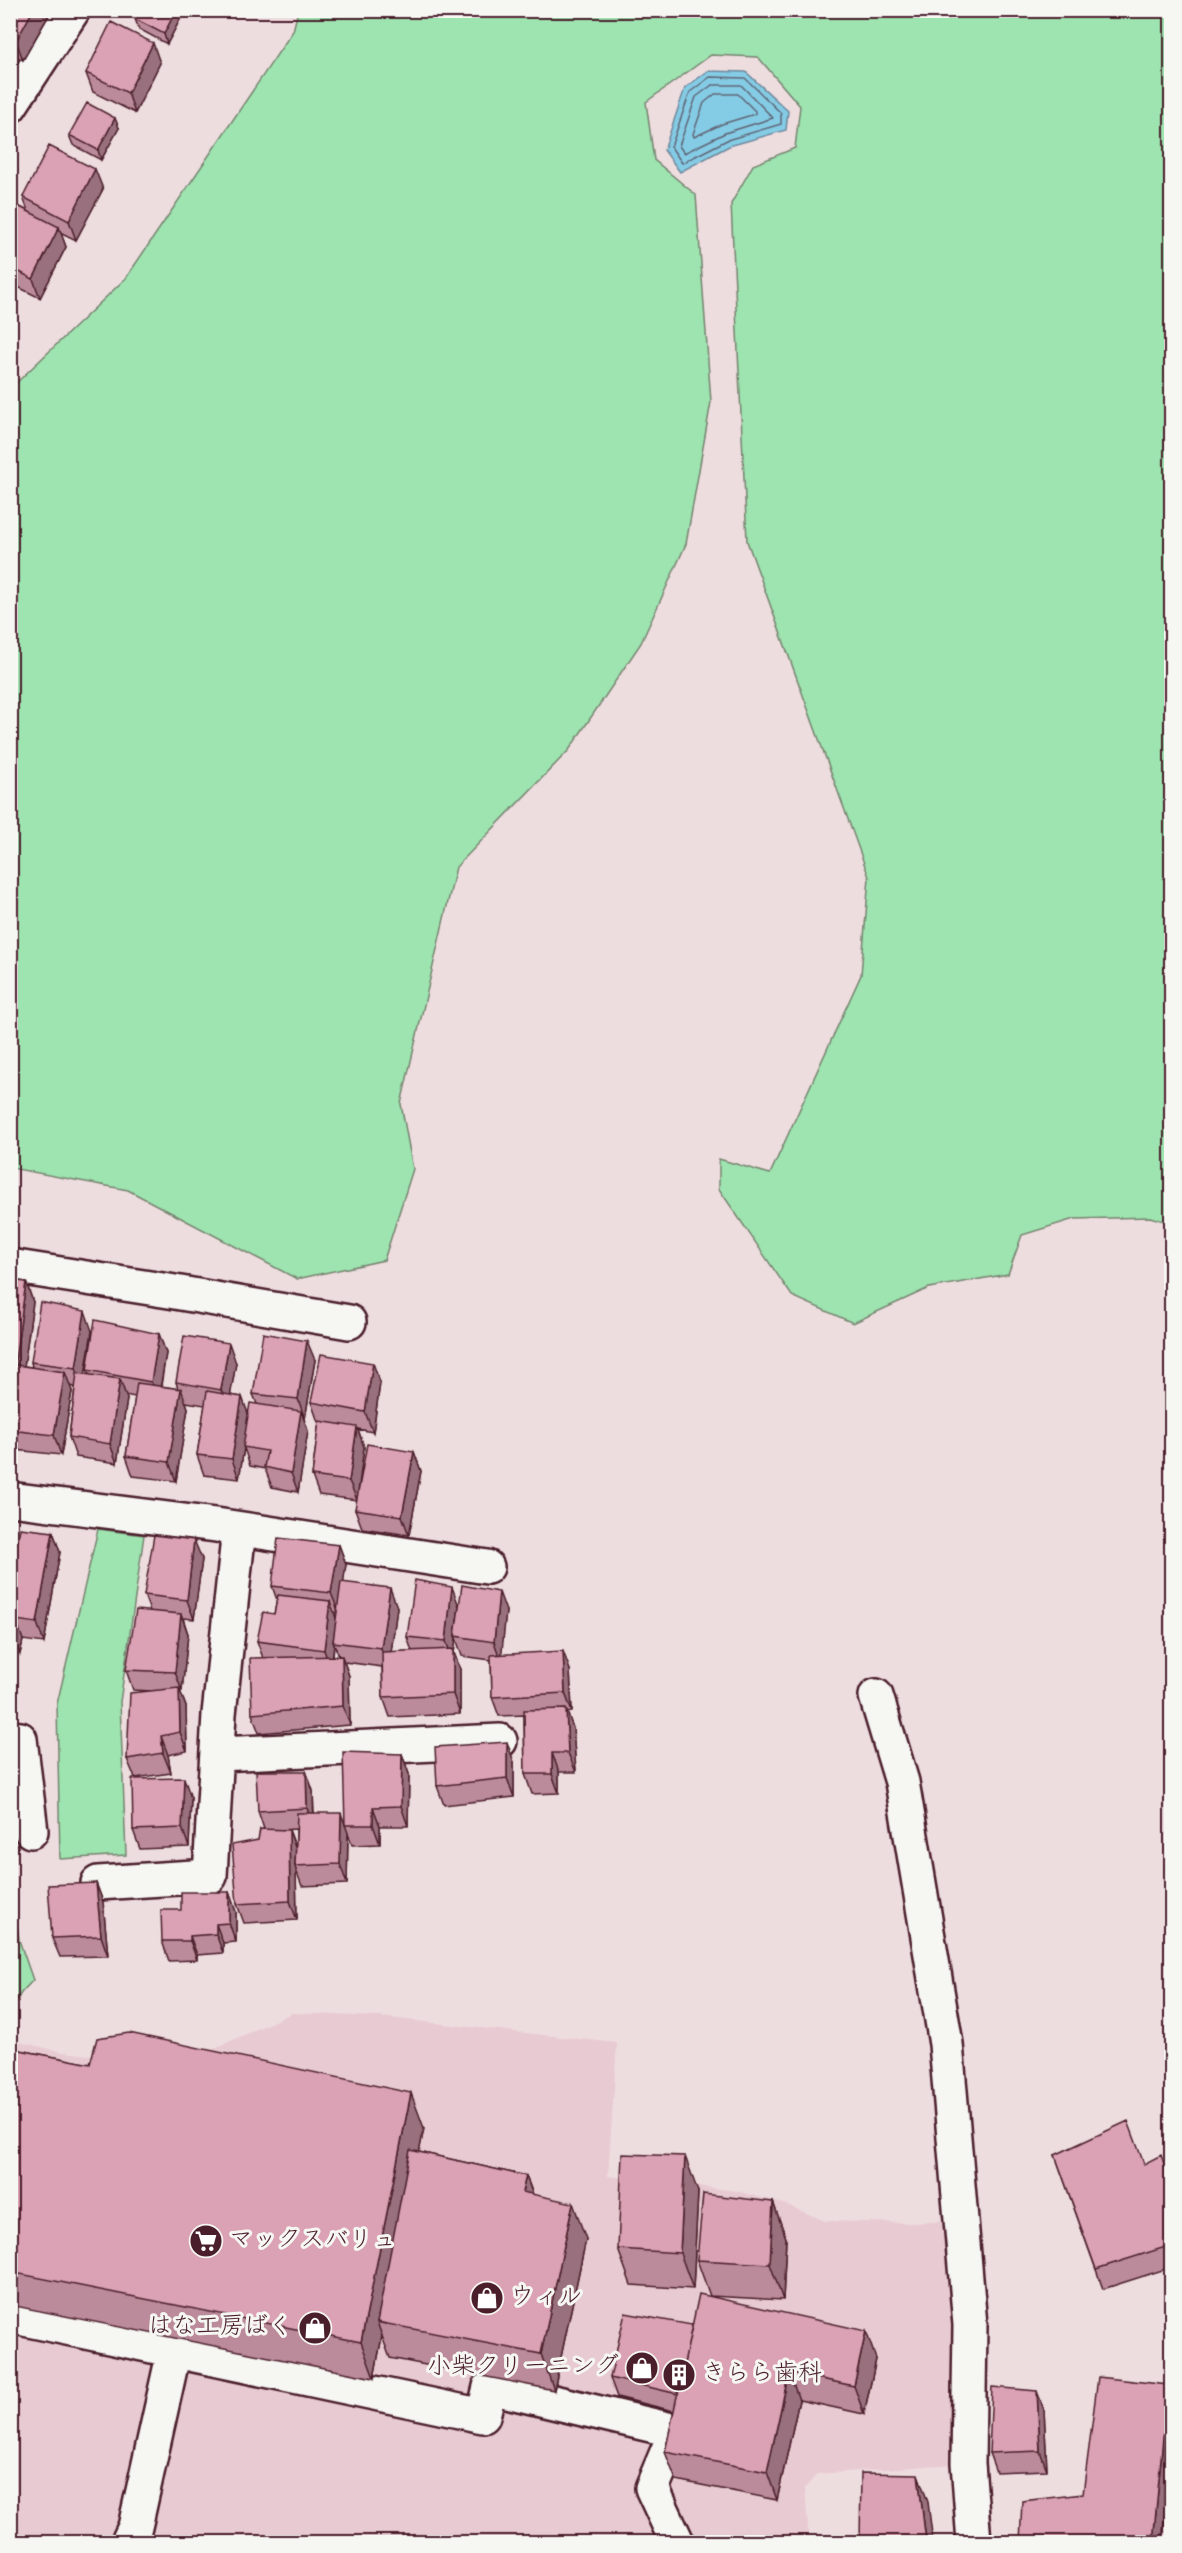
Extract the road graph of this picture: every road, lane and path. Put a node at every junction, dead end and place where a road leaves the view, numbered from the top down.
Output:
1 (74, 10) edge
2 (10, 106) edge
3 (10, 1266) edge
4 (349, 1322) dead end
5 (10, 1499) edge
6 (239, 1529) junction
7 (487, 1567) dead end
8 (876, 1696) dead end
9 (10, 1738) edge
10 (500, 1741) edge
11 (218, 1754) junction
12 (31, 1831) dead end
13 (98, 1883) edge
14 (10, 2316) edge
15 (174, 2351) junction
16 (128, 2542) edge
17 (677, 2542) edge
18 (974, 2542) edge

1 - 2 street
3 - 4 street
5 - 6 street
6 - 7 street
6 - 11 street
8 - 18 street
9 - 12 street
10 - 11 street
11 - 13 street
14 - 15 street
15 - 16 street
15 - 17 street

